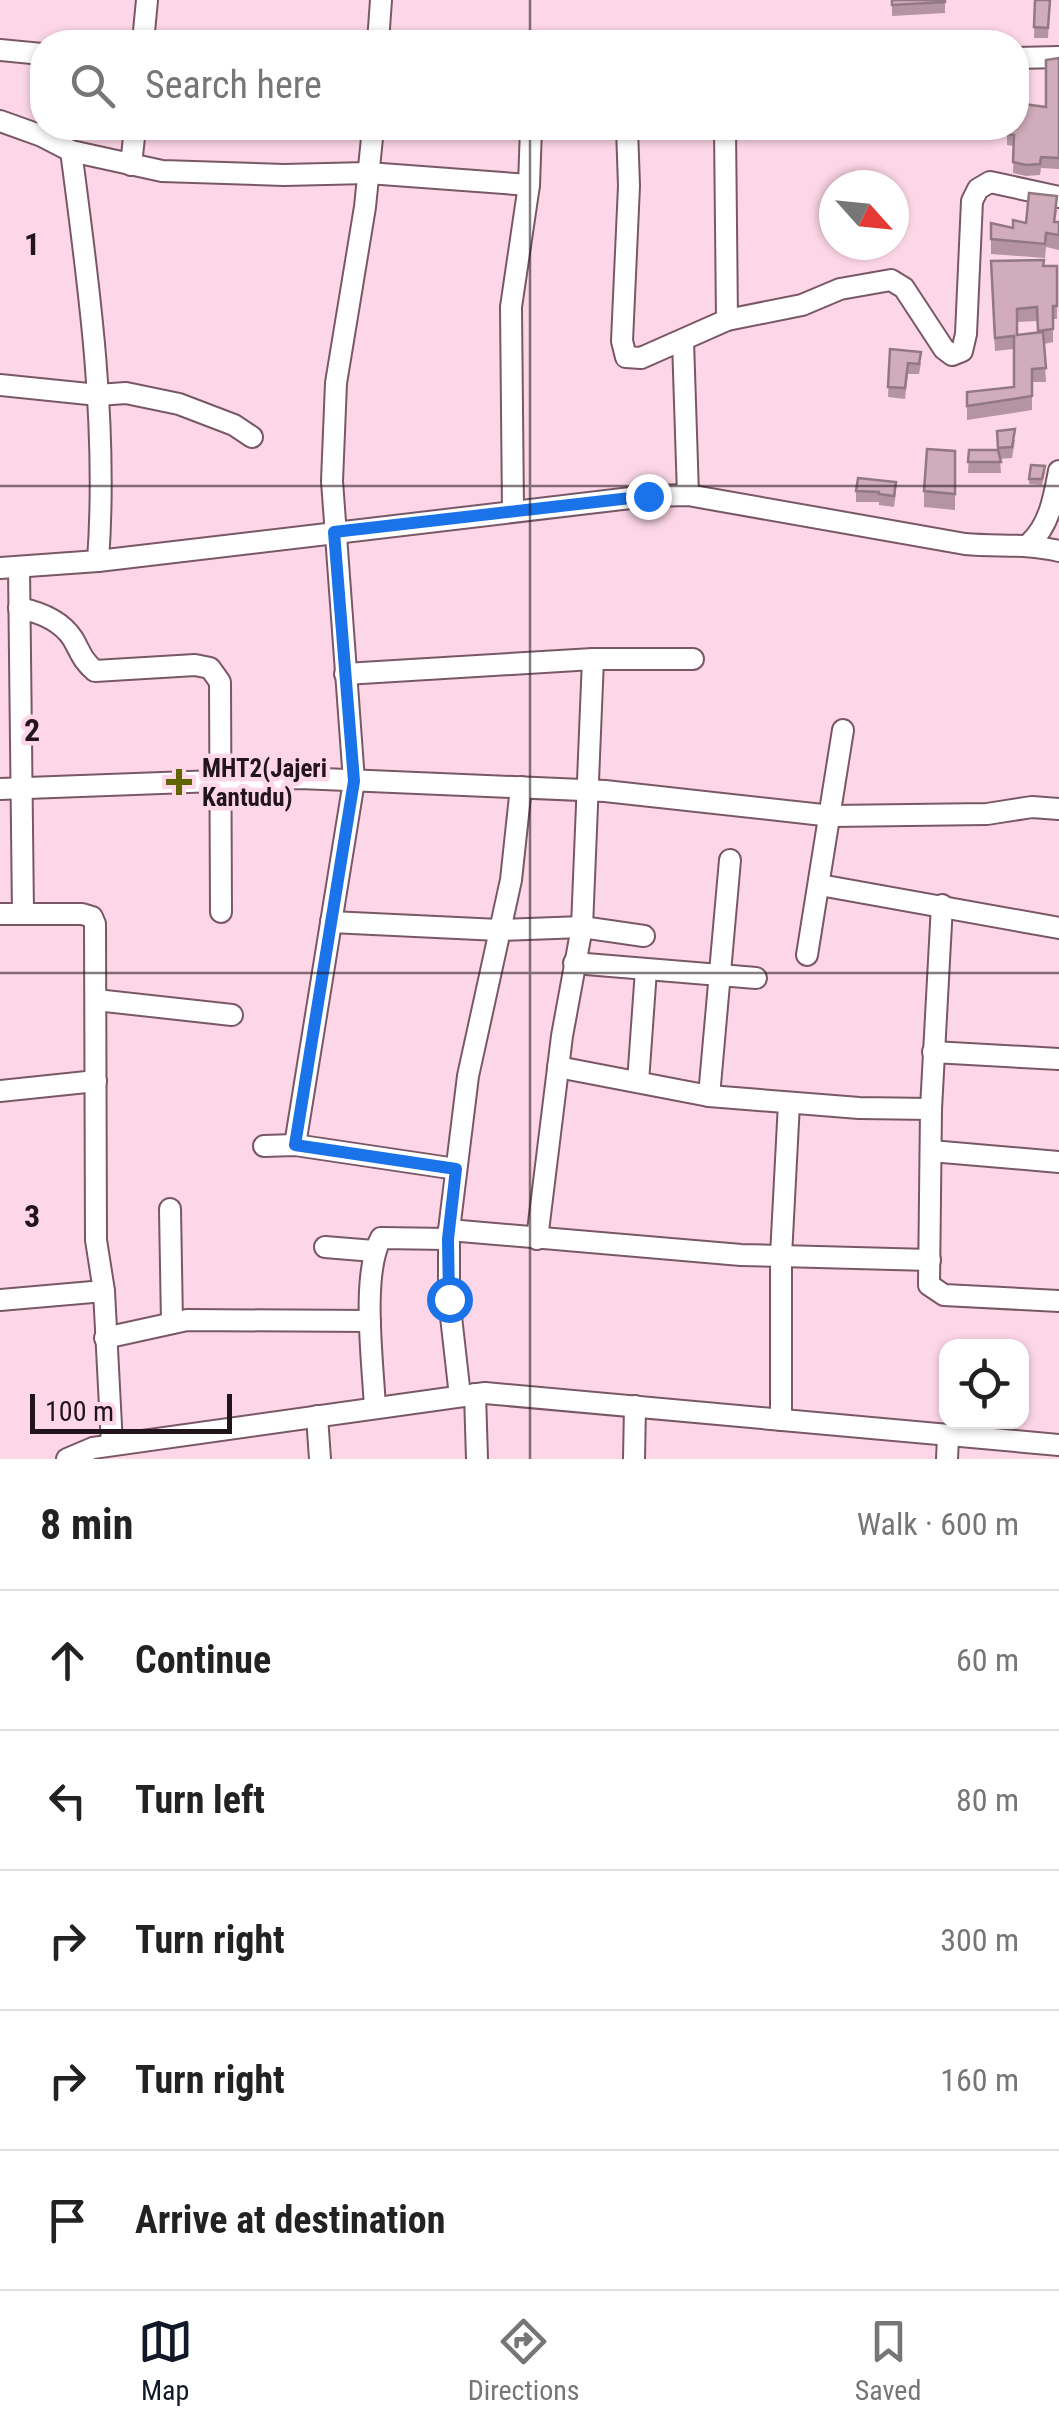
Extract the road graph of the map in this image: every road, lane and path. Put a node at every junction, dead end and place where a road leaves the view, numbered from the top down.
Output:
1 (147, 0) edge
2 (380, 0) edge
3 (144, 30) edge
4 (379, 30) edge
5 (0, 50) edge
6 (30, 53) edge
7 (1059, 57) edge
8 (1029, 58) edge
9 (0, 121) edge
10 (30, 132) edge
11 (50, 140) edge
12 (134, 140) edge
13 (372, 140) edge
14 (530, 140) edge
15 (627, 140) edge
16 (724, 140) edge
17 (71, 151) junction
18 (131, 164) junction
19 (368, 173) junction
20 (529, 185) junction
21 (1059, 197) edge
22 (727, 320) junction
23 (684, 341) junction
24 (0, 385) edge
25 (98, 395) junction
26 (252, 437) dead end
27 (1059, 471) edge
28 (688, 495) junction
29 (514, 510) junction
30 (334, 532) junction
31 (1030, 543) junction
32 (1059, 551) edge
33 (98, 561) junction
34 (10, 568) edge
35 (18, 608) junction
36 (593, 659) junction
37 (692, 660) dead end
38 (345, 674) junction
39 (843, 730) dead end
40 (354, 781) junction
41 (222, 782) junction
42 (520, 787) junction
43 (24, 788) junction
44 (0, 789) edge
45 (587, 790) junction
46 (1059, 809) edge
47 (832, 816) junction
48 (730, 860) dead end
49 (820, 885) junction
50 (942, 906) junction
51 (221, 912) dead end
52 (0, 914) edge
53 (23, 914) junction
54 (332, 922) junction
55 (582, 927) junction
56 (1059, 928) edge
57 (500, 930) junction
58 (644, 936) dead end
59 (807, 955) dead end
60 (574, 963) junction
61 (646, 970) junction
62 (720, 976) junction
63 (756, 978) dead end
64 (96, 1000) junction
65 (232, 1015) dead end
66 (933, 1052) junction
67 (1059, 1058) edge
68 (558, 1067) junction
69 (96, 1081) junction
70 (638, 1082) junction
71 (0, 1091) edge
72 (708, 1096) junction
73 (788, 1102) junction
74 (931, 1109) junction
75 (295, 1145) junction
76 (264, 1146) dead end
77 (931, 1151) junction
78 (1059, 1162) edge
79 (456, 1169) junction
80 (170, 1209) dead end
81 (449, 1235) junction
82 (537, 1239) junction
83 (325, 1247) dead end
84 (374, 1252) junction
85 (781, 1256) junction
86 (930, 1260) junction
87 (104, 1291) junction
88 (0, 1300) edge
89 (1059, 1301) edge
90 (370, 1321) junction
91 (172, 1323) junction
92 (106, 1338) junction
93 (467, 1395) junction
94 (634, 1406) junction
95 (375, 1408) junction
96 (317, 1416) junction
97 (780, 1420) junction
98 (948, 1437) junction
99 (112, 1445) junction
100 (1059, 1445) edge
101 (318, 1457) edge
102 (68, 1459) edge
103 (477, 1459) edge
104 (634, 1459) edge
105 (947, 1459) edge

1 - 3 street
2 - 4 street
5 - 6 street
7 - 8 street
9 - 10 street
11 - 17 street
12 - 18 street
13 - 19 street
14 - 20 street
15 - 23 street
16 - 22 street
17 - 18 street
17 - 25 street
18 - 19 street
19 - 20 street
19 - 30 street
20 - 29 street
21 - 22 street
22 - 23 street
23 - 28 street
24 - 25 street
25 - 26 street
25 - 33 street
27 - 31 street
28 - 29 street
28 - 31 street
29 - 30 street
30 - 33 street
30 - 38 street
31 - 32 street
33 - 34 street
34 - 35 street
35 - 41 street
35 - 43 street
36 - 37 street
36 - 38 street
36 - 45 street
38 - 40 street
39 - 47 street
40 - 41 street
40 - 42 street
40 - 54 street
41 - 43 street
41 - 51 street
42 - 45 street
42 - 57 street
43 - 44 street
43 - 53 street
45 - 47 street
45 - 55 street
46 - 47 street
47 - 49 street
48 - 62 street
49 - 50 street
49 - 59 street
50 - 56 street
50 - 66 street
52 - 53 street
53 - 64 street
54 - 57 street
54 - 75 street
55 - 57 street
55 - 58 street
55 - 60 street
57 - 79 street
60 - 61 street
60 - 68 street
61 - 62 street
61 - 70 street
62 - 63 street
62 - 72 street
64 - 65 street
64 - 69 street
66 - 67 street
66 - 74 street
68 - 70 street
68 - 82 street
69 - 71 street
69 - 87 street
70 - 72 street
72 - 73 street
73 - 74 street
73 - 85 street
74 - 77 street
75 - 76 street
75 - 79 street
77 - 78 street
77 - 86 street
79 - 81 street
80 - 91 street
81 - 82 street
81 - 84 street
81 - 93 street
82 - 85 street
83 - 84 street
84 - 90 street
85 - 86 street
85 - 97 street
86 - 89 street
87 - 88 street
87 - 92 street
90 - 91 street
90 - 95 street
91 - 92 street
92 - 99 street
93 - 94 street
93 - 95 street
93 - 103 street
94 - 97 street
94 - 104 street
95 - 96 street
96 - 99 street
96 - 101 street
97 - 98 street
98 - 100 street
98 - 105 street
99 - 102 street

